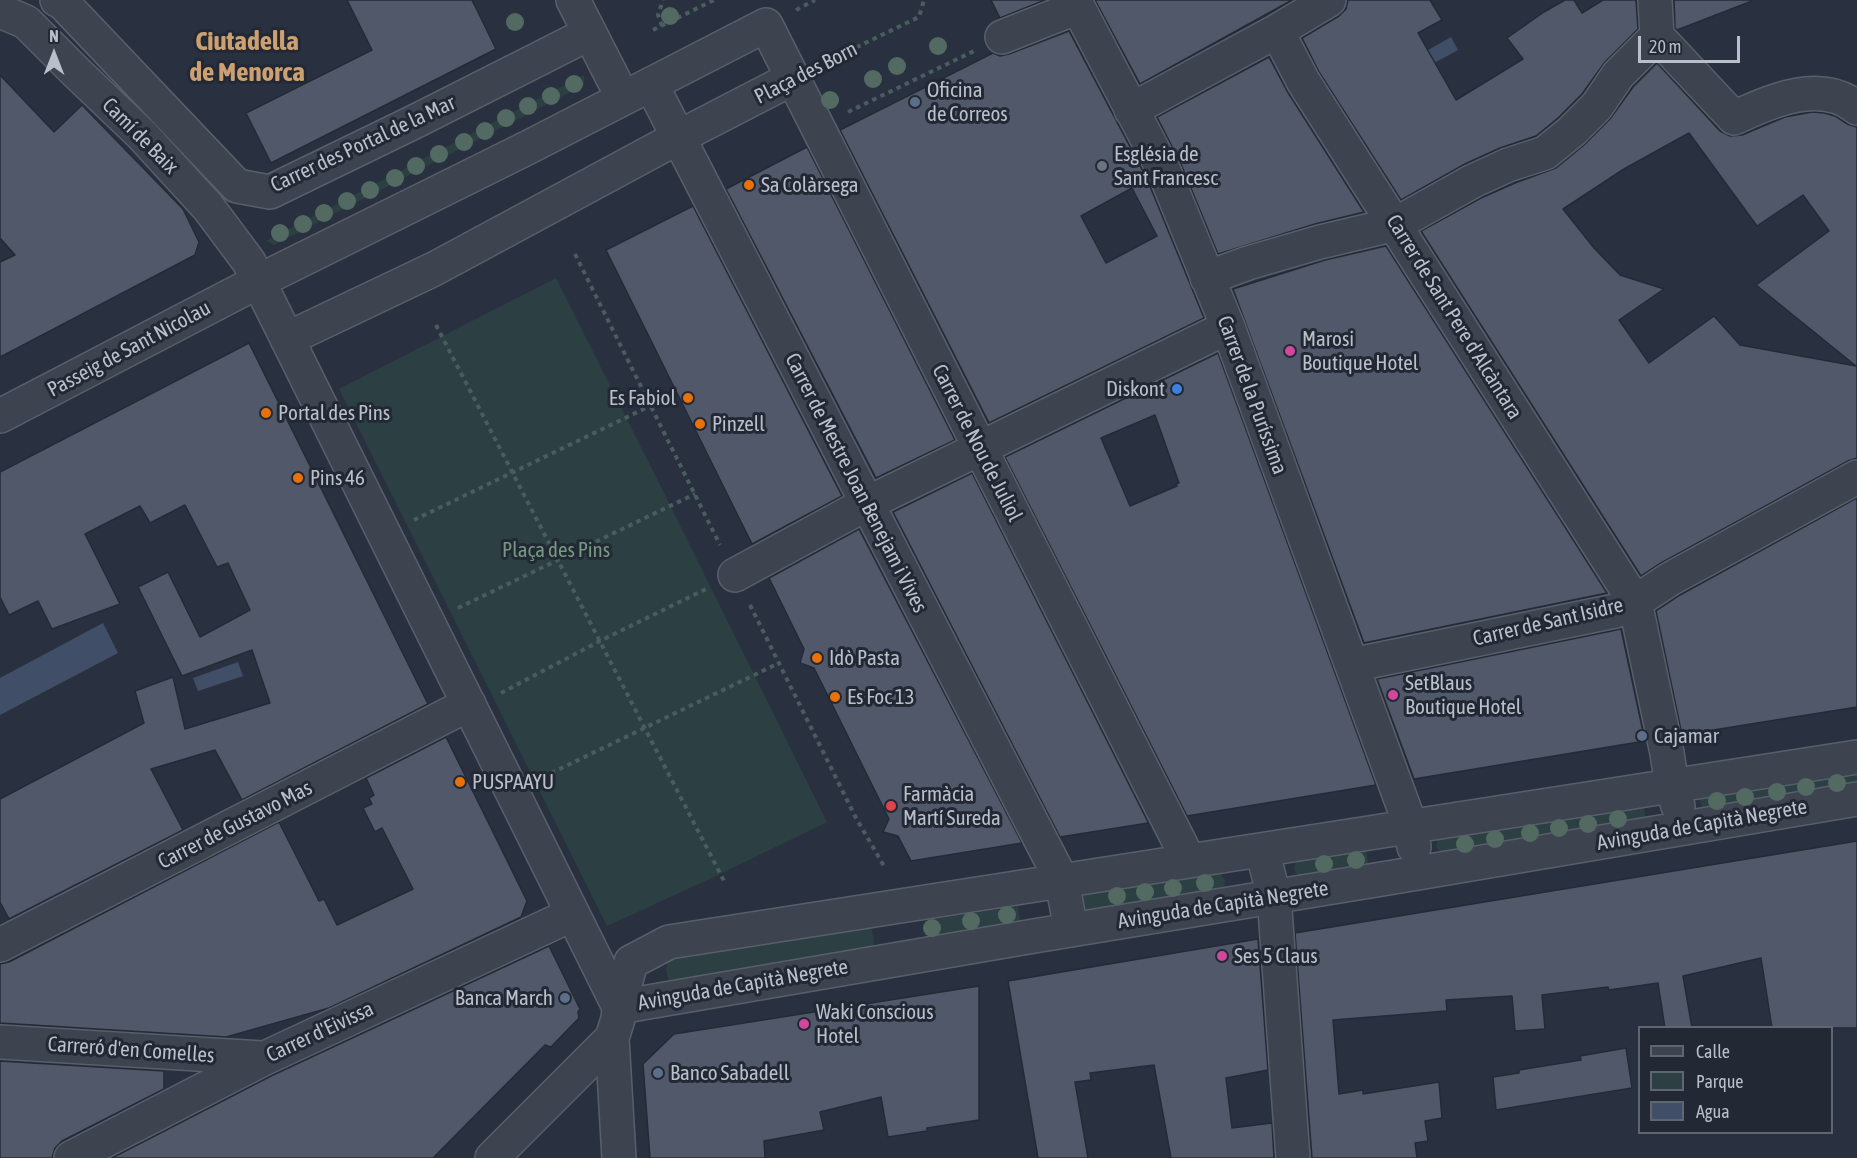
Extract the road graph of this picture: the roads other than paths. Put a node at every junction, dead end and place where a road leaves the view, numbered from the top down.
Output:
1 (57, 0) edge
2 (573, 0) edge
3 (1329, 0) edge
4 (1655, 0) edge
5 (0, 11) edge
6 (1277, 31) junction
7 (590, 33) junction
8 (1658, 36) junction
9 (1002, 38) road end
10 (793, 78) junction
11 (637, 91) junction
12 (1857, 108) edge
13 (1131, 110) junction
14 (677, 138) junction
15 (1396, 224) junction
16 (1207, 278) junction
17 (259, 281) junction
18 (1228, 327) junction
19 (288, 339) junction
20 (0, 416) edge
21 (980, 448) junction
22 (1857, 477) edge
23 (867, 504) junction
24 (735, 575) road end
25 (1635, 602) junction
26 (1352, 665) junction
27 (481, 700) junction
28 (1857, 757) edge
29 (1672, 786) junction
30 (1857, 799) edge
31 (1411, 827) junction
32 (1685, 828) junction
33 (1262, 850) junction
34 (1189, 861) junction
35 (1418, 873) junction
36 (1062, 881) junction
37 (1274, 896) junction
38 (903, 905) junction
39 (573, 914) junction
40 (1071, 930) junction
41 (0, 945) edge
42 (913, 956) junction
43 (620, 1007) junction
44 (612, 1038) junction
45 (0, 1042) edge
46 (263, 1059) junction
47 (71, 1158) edge
48 (492, 1158) edge
49 (619, 1158) edge
50 (1293, 1158) edge

1 - 7 street, Carrer des Portal de la Mar
2 - 7 street
3 - 6 street
4 - 8 street
5 - 17 street, Camí de Baix
6 - 13 street
6 - 15 street, Carrer de Sant Pere d'Alcàntara
7 - 11 street
8 - 12 street
8 - 15 street
9 - 13 street, Carrer de la Puríssima
10 - 11 street, Carrer de Nou de Juliol
10 - 14 street, Plaça des Born
10 - 21 street, Carrer de Nou de Juliol
11 - 14 street, Carrer de Mestre Joan Benejam i Vives
11 - 17 street
13 - 16 street, Carrer de la Puríssima
14 - 19 street, Plaça des Born
14 - 23 street, Carrer de Mestre Joan Benejam i Vives
15 - 16 street
15 - 25 street, Carrer de Sant Pere d'Alcàntara
16 - 18 street, Carrer de la Puríssima
17 - 19 street
17 - 20 street, Passeig de Sant Nicolau
18 - 21 street
18 - 26 street, Carrer de la Puríssima
19 - 27 street
21 - 23 street
21 - 34 street, Carrer de Nou de Juliol
22 - 25 street, Carrer de Sant Isidre
23 - 24 street
23 - 36 street, Carrer de Mestre Joan Benejam i Vives
25 - 26 street, Carrer de Sant Isidre
25 - 29 street
26 - 31 street, Carrer de la Puríssima
27 - 39 street
27 - 41 street, Carrer de Gustavo Mas
28 - 29 street, Avinguda de Capità Negrete
29 - 31 street, Avinguda de Capità Negrete
29 - 32 street
30 - 32 street, Avinguda de Capità Negrete
31 - 33 street, Avinguda de Capità Negrete
31 - 35 street, Carrer de la Puríssima
32 - 35 street, Avinguda de Capità Negrete
33 - 34 street, Avinguda de Capità Negrete
33 - 37 street
34 - 36 street, Avinguda de Capità Negrete
35 - 37 street, Avinguda de Capità Negrete
36 - 38 street, Avinguda de Capità Negrete
36 - 40 street, Carrer de Mestre Joan Benejam i Vives
37 - 40 street, Avinguda de Capità Negrete
37 - 50 street
38 - 42 street
38 - 43 street, Avinguda de Capità Negrete
39 - 43 street
39 - 46 street, Carrer d'Eivissa
40 - 42 street, Avinguda de Capità Negrete
42 - 43 street, Avinguda de Capità Negrete
43 - 44 street
44 - 48 street
44 - 49 street
45 - 46 street, Carreró d'en Comelles
46 - 47 street, Carrer d'Eivissa

